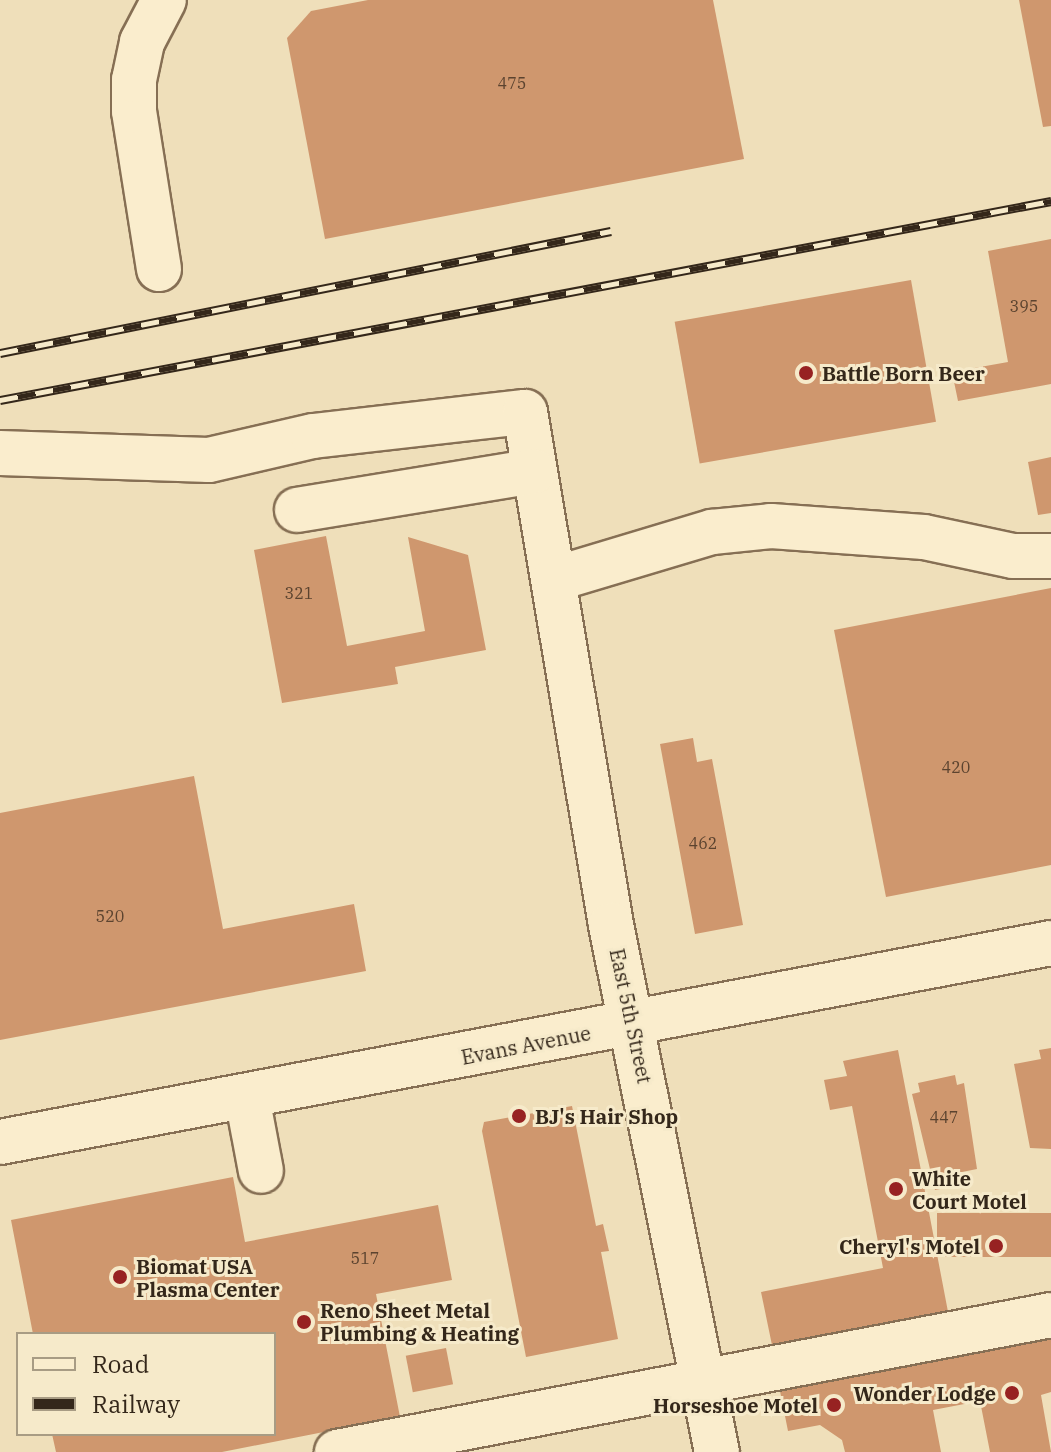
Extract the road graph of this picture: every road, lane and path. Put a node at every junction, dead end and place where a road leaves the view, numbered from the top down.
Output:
1 (164, 0) edge
2 (159, 269) dead end
3 (0, 453) edge
4 (534, 471) junction
5 (297, 510) dead end
6 (1051, 556) edge
7 (555, 579) junction
8 (1051, 943) edge
9 (633, 1025) junction
10 (247, 1097) junction
11 (0, 1142) edge
12 (261, 1171) dead end
13 (1051, 1315) edge
14 (703, 1381) junction
15 (337, 1452) edge
16 (717, 1452) edge

1 - 2 street
3 - 4 street, East 5th Street
4 - 5 street
4 - 7 street, East 5th Street
6 - 7 street
7 - 9 street, East 5th Street
8 - 9 street, Evans Avenue
9 - 10 street, Evans Avenue
9 - 14 street, East 5th Street
10 - 11 street, Evans Avenue
10 - 12 street
13 - 14 street
14 - 15 street
14 - 16 street, East 5th Street

